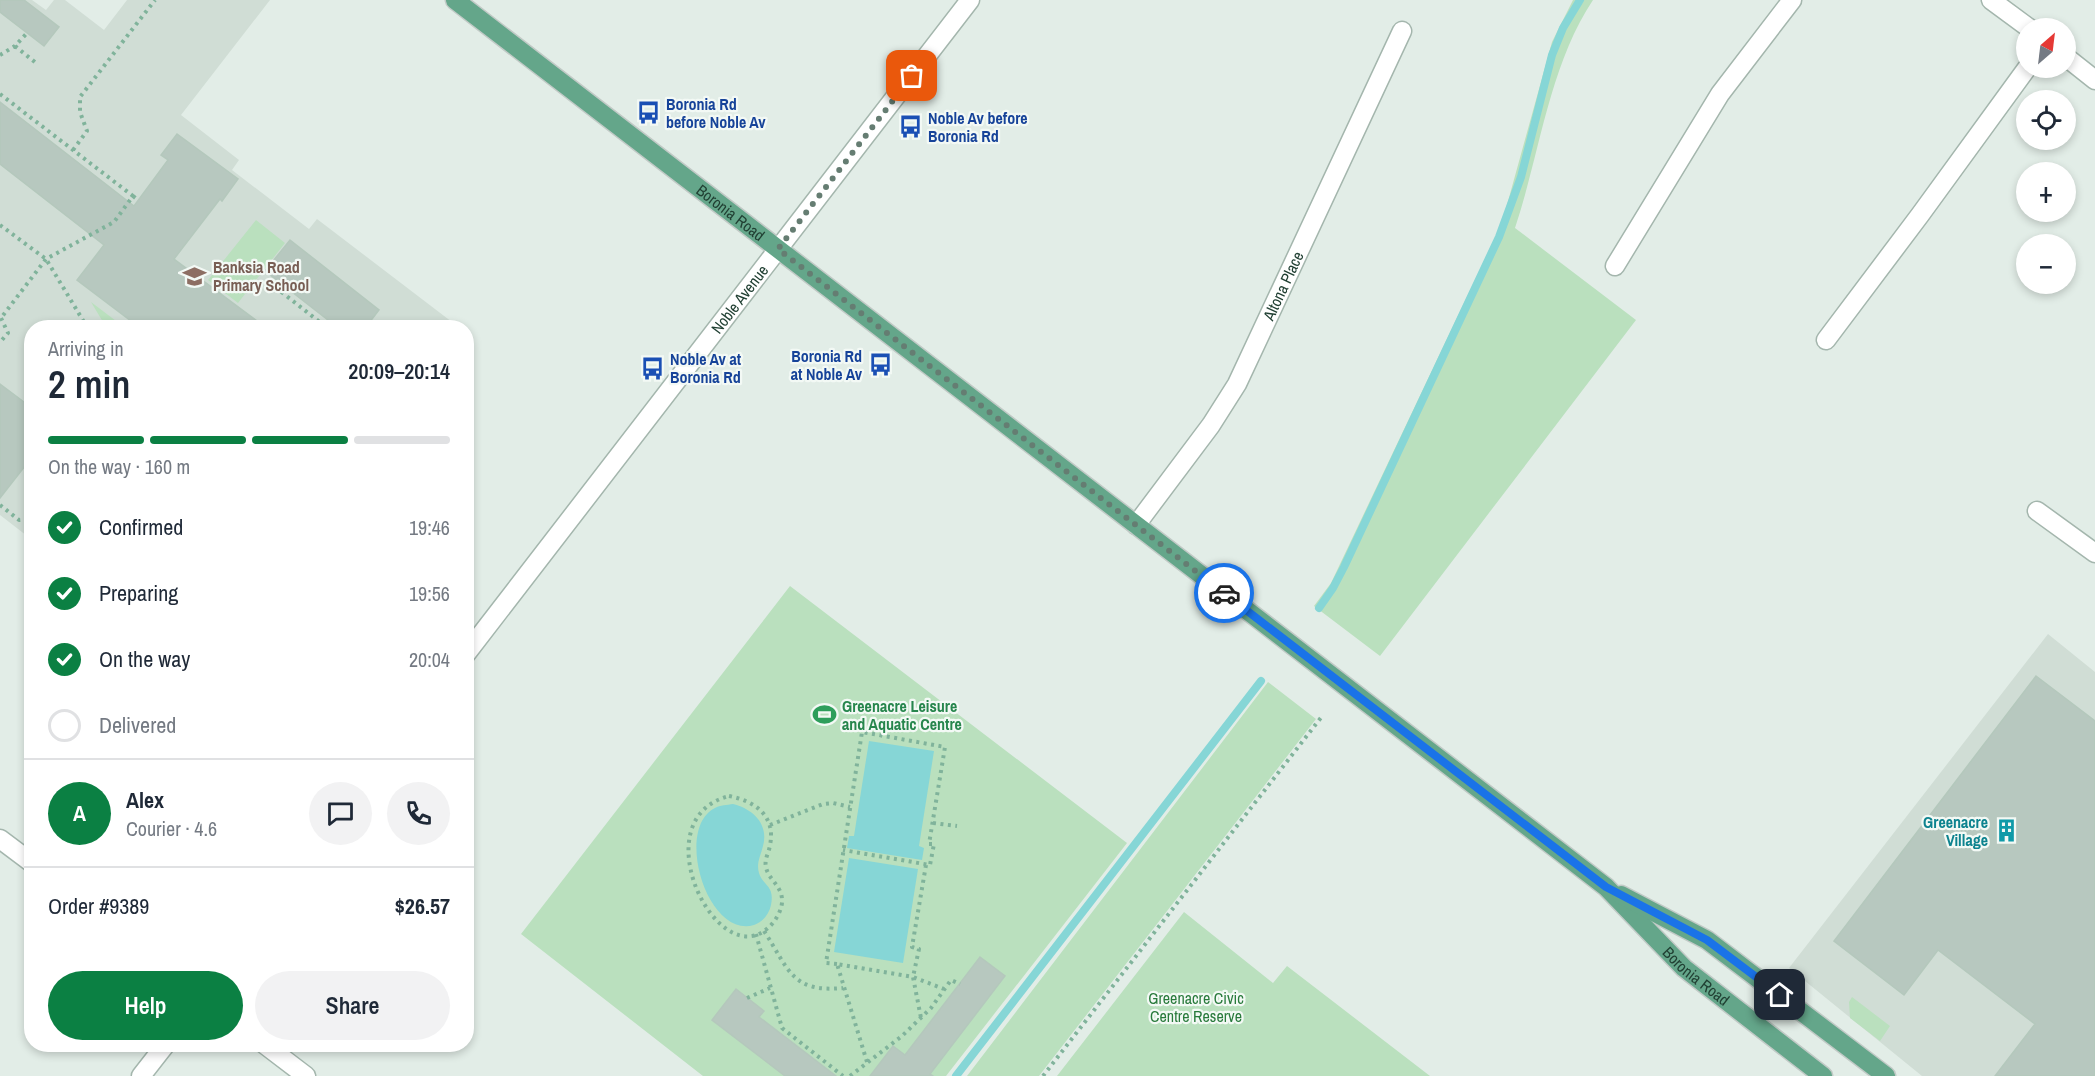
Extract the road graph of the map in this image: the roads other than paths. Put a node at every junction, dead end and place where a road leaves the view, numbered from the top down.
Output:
1 (455, 0) edge
2 (970, 0) edge
3 (1792, 0) edge
4 (1992, 0) edge
5 (2016, 18) edge
6 (1402, 31) dead end
7 (2076, 65) edge
8 (2020, 78) edge
9 (2095, 80) edge
10 (778, 249) junction
11 (1615, 266) dead end
12 (1826, 340) dead end
13 (2037, 511) dead end
14 (1136, 525) junction
15 (2095, 553) edge
16 (474, 644) edge
17 (0, 839) edge
18 (24, 857) edge
19 (1606, 887) junction
20 (160, 1052) edge
21 (274, 1052) edge
22 (141, 1076) edge
23 (306, 1076) edge
24 (1822, 1076) edge
25 (1886, 1076) edge

1 - 10 main road, Boronia Road
2 - 10 street, Noble Avenue
3 - 11 street
4 - 5 street
6 - 14 street, Altona Place
7 - 9 street
8 - 12 street
10 - 14 main road, Boronia Road
10 - 16 street, Noble Avenue
13 - 15 street
14 - 19 main road, Boronia Road
17 - 18 street
19 - 24 main road, Boronia Road
19 - 25 main road, Boronia Road
20 - 22 street
21 - 23 street

